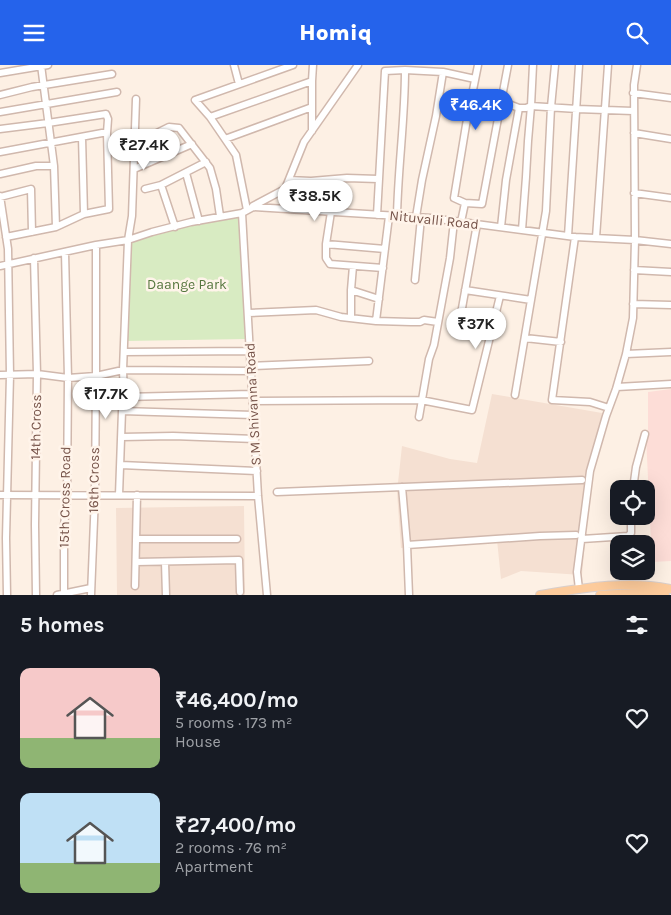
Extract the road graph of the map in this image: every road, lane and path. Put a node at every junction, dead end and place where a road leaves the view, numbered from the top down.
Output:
1 (43, 65) edge
2 (234, 65) edge
3 (293, 65) edge
4 (313, 65) edge
5 (358, 65) edge
6 (478, 65) edge
7 (508, 65) edge
8 (533, 65) edge
9 (555, 65) edge
10 (580, 65) edge
11 (608, 65) edge
12 (637, 65) edge
13 (405, 70) junction
14 (443, 72) junction
15 (0, 73) edge
16 (112, 74) dead end
17 (475, 79) junction
18 (312, 81) junction
19 (239, 84) junction
20 (44, 85) junction
21 (117, 92) dead end
22 (634, 93) junction
23 (0, 95) edge
24 (471, 97) junction
25 (671, 98) edge
26 (136, 99) dead end
27 (501, 101) junction
28 (46, 103) junction
29 (531, 106) junction
30 (312, 107) junction
31 (551, 107) junction
32 (519, 108) junction
33 (577, 109) junction
34 (604, 110) junction
35 (633, 111) junction
36 (0, 112) edge
37 (210, 117) junction
38 (48, 123) junction
39 (0, 129) edge
40 (312, 131) junction
41 (107, 133) junction
42 (634, 133) junction
43 (82, 137) junction
44 (225, 139) junction
45 (671, 139) edge
46 (51, 143) junction
47 (135, 144) junction
48 (192, 144) junction
49 (0, 152) edge
50 (206, 163) junction
51 (54, 166) junction
52 (134, 169) junction
53 (186, 173) junction
54 (0, 174) edge
55 (378, 179) junction
56 (288, 180) junction
57 (161, 185) junction
58 (145, 189) dead end
59 (634, 193) junction
60 (0, 196) edge
61 (671, 199) edge
62 (466, 203) junction
63 (247, 210) junction
64 (331, 212) junction
65 (84, 215) junction
66 (377, 215) junction
67 (389, 215) junction
68 (397, 216) junction
69 (220, 217) junction
70 (418, 217) junction
71 (2, 221) edge
72 (198, 221) junction
73 (457, 221) junction
74 (477, 224) junction
75 (56, 227) junction
76 (175, 227) junction
77 (501, 227) junction
78 (522, 230) junction
79 (32, 232) junction
80 (542, 232) junction
81 (571, 236) junction
82 (596, 237) junction
83 (128, 240) junction
84 (635, 240) junction
85 (5, 242) edge
86 (326, 244) junction
87 (96, 245) junction
88 (671, 245) edge
89 (385, 249) junction
90 (65, 251) junction
91 (34, 258) junction
92 (8, 264) junction
93 (353, 266) junction
94 (0, 267) edge
95 (383, 268) junction
96 (634, 270) junction
97 (671, 272) edge
98 (415, 280) dead end
99 (465, 290) junction
100 (351, 291) junction
101 (500, 296) junction
102 (379, 299) junction
103 (531, 300) junction
104 (633, 304) junction
105 (671, 305) edge
106 (248, 313) junction
107 (351, 318) junction
108 (376, 321) junction
109 (438, 322) junction
110 (459, 325) dead end
111 (525, 338) junction
112 (560, 342) junction
113 (250, 351) junction
114 (124, 352) junction
115 (671, 353) edge
116 (626, 354) junction
117 (369, 361) dead end
118 (251, 368) junction
119 (123, 370) junction
120 (0, 375) edge
121 (10, 375) junction
122 (37, 375) junction
123 (96, 377) junction
124 (68, 378) junction
125 (671, 384) edge
126 (617, 387) junction
127 (515, 395) dead end
128 (124, 397) junction
129 (252, 397) junction
130 (421, 400) junction
131 (609, 408) junction
132 (122, 411) junction
133 (253, 415) junction
134 (419, 417) dead end
135 (645, 434) dead end
136 (122, 437) junction
137 (255, 439) junction
138 (121, 465) junction
139 (257, 471) junction
140 (582, 480) dead end
141 (634, 480) edge
142 (402, 487) junction
143 (277, 492) dead end
144 (35, 494) junction
145 (3, 495) edge
146 (67, 495) junction
147 (95, 495) junction
148 (119, 495) junction
149 (136, 495) junction
150 (258, 496) junction
151 (631, 525) edge
152 (579, 537) junction
153 (136, 539) junction
154 (237, 539) dead end
155 (407, 545) junction
156 (136, 562) junction
157 (165, 562) junction
158 (135, 586) dead end
159 (91, 587) junction
160 (579, 589) junction
161 (671, 589) edge
162 (240, 592) dead end
163 (61, 594) edge
164 (7, 595) edge
165 (36, 595) edge
166 (91, 595) edge
167 (166, 595) edge
168 (267, 595) edge
169 (409, 595) edge
170 (542, 595) edge
171 (600, 595) edge
172 (665, 595) edge

1 - 15 street
1 - 20 street
2 - 19 street
3 - 19 street
4 - 18 street
5 - 40 street
6 - 17 street
7 - 27 street
8 - 29 street
9 - 31 street
10 - 33 street
11 - 34 street
12 - 22 street
13 - 14 street
13 - 55 street
13 - 68 street
14 - 17 street
14 - 70 street
16 - 20 street
17 - 24 street
18 - 30 street
18 - 37 street
19 - 37 street, S M Shivanna Road
20 - 23 street
20 - 28 street
21 - 28 street
22 - 25 street
22 - 35 street
24 - 27 street
24 - 62 street
26 - 47 street
27 - 32 street
27 - 62 street
28 - 36 street
28 - 38 street
29 - 31 street
29 - 32 street
29 - 78 street
30 - 40 street
30 - 44 street
31 - 33 street
31 - 80 street
32 - 77 street
33 - 34 street
33 - 81 street
34 - 35 street
34 - 82 street
35 - 42 street
37 - 44 street, S M Shivanna Road
38 - 39 street
38 - 41 street
38 - 46 street
40 - 56 street
41 - 43 street
41 - 65 street
42 - 45 street
42 - 59 street
43 - 46 street
43 - 65 street
44 - 63 street, S M Shivanna Road
46 - 49 street
46 - 51 street
47 - 48 street
47 - 52 street
48 - 50 street
48 - 52 street
50 - 53 street
50 - 69 street
51 - 54 street
51 - 75 street
52 - 83 street
53 - 57 street
53 - 72 street
55 - 56 street
55 - 66 street
56 - 63 street
57 - 58 street
57 - 76 street
59 - 61 street
59 - 84 street
60 - 71 street
60 - 79 street
62 - 73 street
63 - 64 street, Nituvalli Road
63 - 69 street, Nituvalli Road
63 - 106 street, S M Shivanna Road
64 - 66 street, Nituvalli Road
64 - 86 street
65 - 75 street
66 - 67 street, Nituvalli Road
67 - 68 street, Nituvalli Road
67 - 89 street
68 - 70 street, Nituvalli Road
69 - 72 street, Nituvalli Road
70 - 73 street, Nituvalli Road
70 - 98 street
71 - 85 street
72 - 76 street, Nituvalli Road
73 - 74 street, Nituvalli Road
73 - 109 street
74 - 77 street, Nituvalli Road
74 - 99 street
75 - 79 street
76 - 83 street, Nituvalli Road
77 - 78 street, Nituvalli Road
78 - 80 street, Nituvalli Road
79 - 85 street
80 - 81 street, Nituvalli Road
80 - 103 street
81 - 82 street, Nituvalli Road
81 - 112 street
82 - 84 street, Nituvalli Road
83 - 87 street, Nituvalli Road
83 - 114 street
84 - 88 street, Nituvalli Road
84 - 96 street
85 - 92 street
86 - 89 street
86 - 93 street
87 - 90 street, Nituvalli Road
87 - 123 street, 16th Cross
89 - 95 street
90 - 91 street, Nituvalli Road
90 - 124 street, 15th Cross Road
91 - 92 street, Nituvalli Road
91 - 122 street, 14th Cross
92 - 94 street, Nituvalli Road
92 - 121 street
93 - 95 street
93 - 100 street
95 - 102 street
96 - 97 street
96 - 104 street
99 - 101 street
99 - 110 street
100 - 102 street
100 - 107 street
101 - 103 street
101 - 130 street
102 - 108 street
103 - 111 street
104 - 105 street
104 - 116 street
106 - 107 street
106 - 113 street, S M Shivanna Road
107 - 108 street
108 - 109 street
109 - 130 street
111 - 112 street
111 - 127 street
112 - 131 street
113 - 114 street
113 - 118 street, S M Shivanna Road
114 - 119 street
115 - 116 street
116 - 126 street
117 - 118 street
118 - 119 street
118 - 129 street, S M Shivanna Road
119 - 123 street
119 - 128 street
120 - 121 street
121 - 122 street
121 - 145 street
122 - 124 street
122 - 144 street, 14th Cross
123 - 124 street
123 - 147 street, 16th Cross
124 - 146 street, 15th Cross Road
125 - 126 street
126 - 131 street
128 - 129 street
128 - 132 street
129 - 130 street
129 - 133 street, S M Shivanna Road
130 - 134 street
131 - 152 street
132 - 133 street
132 - 136 street
133 - 137 street, S M Shivanna Road
135 - 141 street
136 - 137 street
136 - 138 street
137 - 139 street, S M Shivanna Road
138 - 139 street
138 - 148 street
139 - 150 street, S M Shivanna Road
140 - 142 street
142 - 143 street
142 - 155 street
144 - 145 street
144 - 146 street
144 - 165 street, 14th Cross
145 - 164 street
146 - 147 street
146 - 163 street, 15th Cross Road
147 - 148 street
147 - 159 street, 16th Cross
148 - 149 street
149 - 150 street
149 - 153 street
150 - 168 street, S M Shivanna Road
151 - 152 street
152 - 155 street
152 - 160 street
153 - 154 street
153 - 156 street
155 - 169 street
156 - 157 street
156 - 158 street
157 - 162 street
157 - 167 street
159 - 163 street
159 - 166 street, 16th Cross
160 - 161 main road
160 - 170 main road
171 - 172 main road

